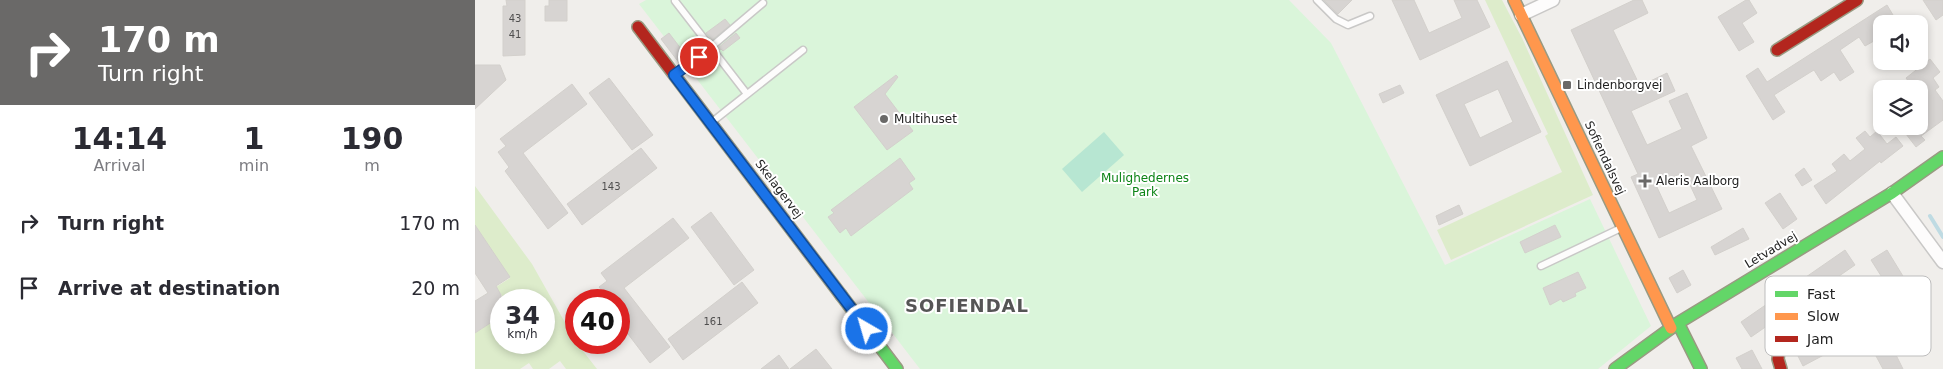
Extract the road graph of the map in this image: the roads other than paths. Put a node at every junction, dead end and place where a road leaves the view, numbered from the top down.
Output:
1 (1317, 0) edge
2 (1513, 0) edge
3 (1553, 0) edge
4 (1857, 0) edge
5 (675, 1) edge
6 (763, 3) dead end
7 (1521, 15) junction
8 (1370, 16) dead end
9 (638, 27) dead end
10 (711, 47) junction
11 (803, 50) dead end
12 (1777, 50) dead end
13 (674, 75) junction
14 (747, 94) junction
15 (711, 123) junction
16 (1943, 156) edge
17 (1892, 193) junction
18 (1623, 228) junction
19 (1943, 262) edge
20 (1541, 266) dead end
21 (1675, 326) junction
22 (1778, 356) edge
23 (897, 369) edge
24 (1615, 369) edge
25 (1701, 369) edge
26 (1781, 369) edge

1 - 8 lane
2 - 7 street, Sofiendalsvej
3 - 7 street
4 - 12 street
5 - 10 lane
6 - 10 lane
7 - 18 street, Sofiendalsvej
9 - 13 street, Skelagervej
10 - 13 lane
10 - 14 lane
11 - 14 lane
13 - 15 street, Skelagervej
14 - 15 lane
15 - 23 street, Skelagervej
16 - 17 street, Letvadvej
17 - 19 street
17 - 21 street, Letvadvej
18 - 20 lane
18 - 21 street, Sofiendalsvej
21 - 24 street, Letvadvej
21 - 25 street, Sofiendalsvej
22 - 26 street

